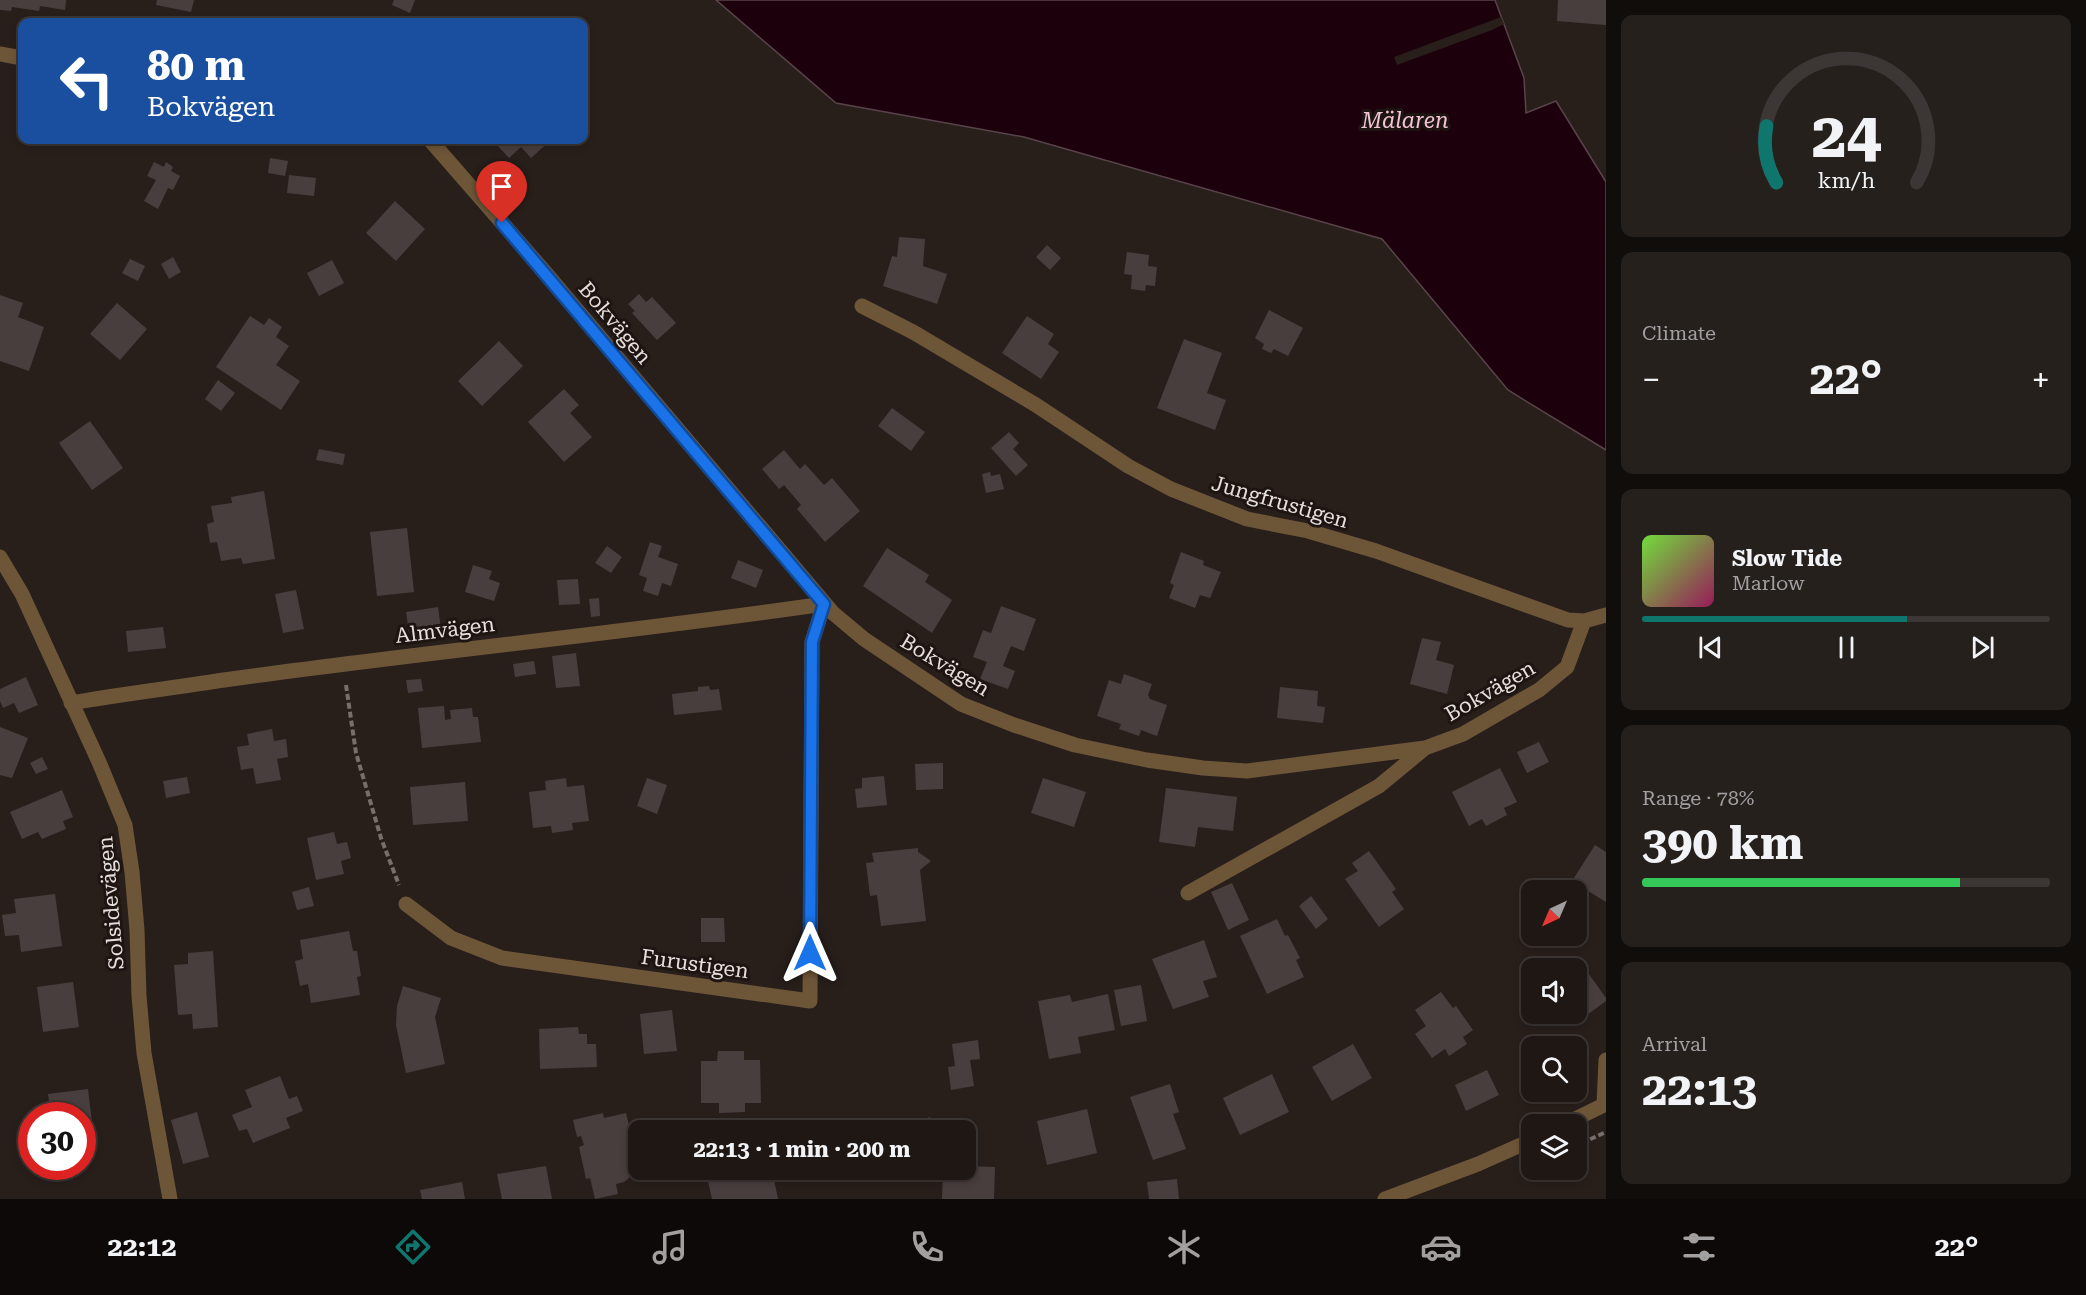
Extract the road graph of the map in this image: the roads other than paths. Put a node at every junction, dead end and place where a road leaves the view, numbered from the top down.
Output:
1 (0, 54) edge
2 (18, 57) edge
3 (433, 144) edge
4 (862, 306) dead end
5 (0, 557) edge
6 (824, 604) junction
7 (1606, 615) edge
8 (1584, 621) junction
9 (71, 703) junction
10 (1425, 748) junction
11 (1188, 893) dead end
12 (406, 904) road end
13 (1606, 1060) edge
14 (1605, 1105) edge
15 (1586, 1114) edge
16 (1521, 1145) edge
17 (170, 1199) edge
18 (1385, 1199) edge

1 - 2 street
3 - 6 street, Bokvägen
4 - 8 street, Jungfrustigen
5 - 9 street, Solsidevägen
6 - 9 street, Almvägen
6 - 10 street, Bokvägen
6 - 12 street, Furustigen
7 - 8 street
8 - 10 street, Bokvägen
9 - 17 street, Solsidevägen
10 - 11 street
13 - 14 street
14 - 15 street
16 - 18 street

